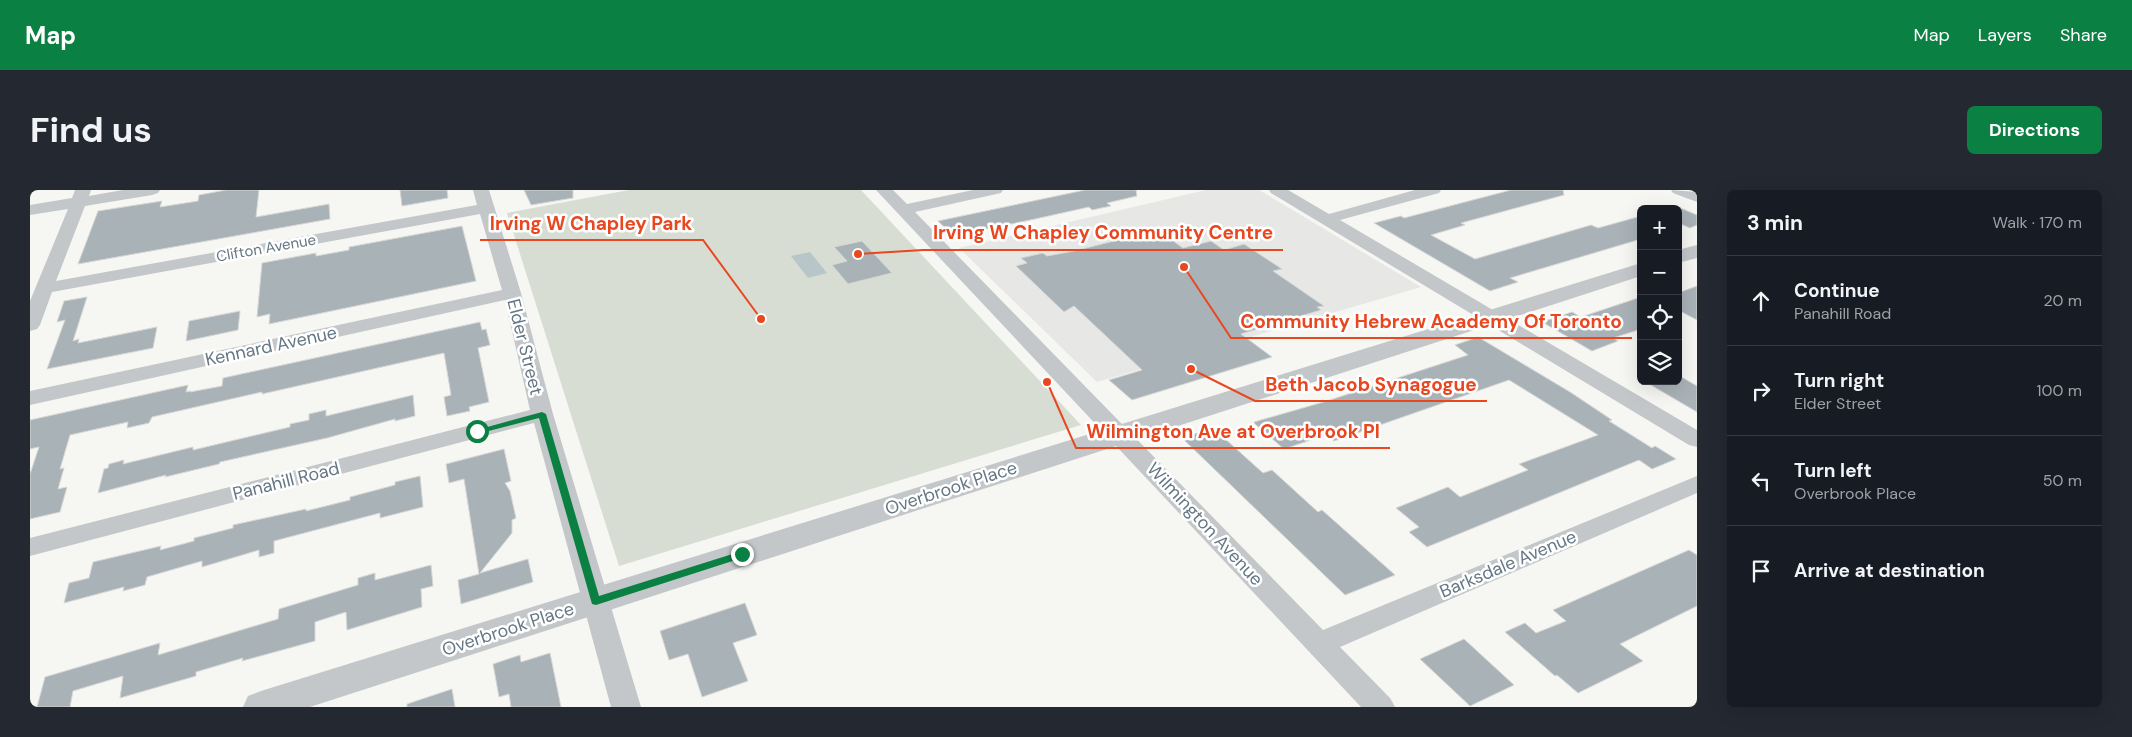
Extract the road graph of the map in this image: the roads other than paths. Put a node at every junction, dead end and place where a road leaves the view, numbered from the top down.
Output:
1 (152, 190) edge
2 (884, 190) edge
3 (995, 190) edge
4 (1277, 190) edge
5 (1433, 190) edge
6 (1679, 190) edge
7 (81, 196) edge
8 (1697, 198) edge
9 (484, 199) edge
10 (30, 210) edge
11 (903, 210) junction
12 (1327, 218) junction
13 (1697, 252) edge
14 (1682, 256) edge
15 (1637, 270) edge
16 (46, 288) junction
17 (512, 293) junction
18 (1491, 316) junction
19 (30, 325) edge
20 (30, 398) edge
21 (542, 414) junction
22 (1120, 435) junction
23 (1697, 440) edge
24 (1697, 484) edge
25 (30, 547) edge
26 (596, 601) junction
27 (1318, 644) junction
28 (261, 707) edge
29 (626, 707) edge
30 (1380, 707) edge

1 - 7 street
2 - 11 street, Wilmington Avenue
3 - 11 street
4 - 12 street
5 - 12 street
6 - 8 street
7 - 10 street
7 - 16 street
9 - 16 street, Clifton Avenue
9 - 17 street, Elder Street
11 - 22 street, Wilmington Avenue
12 - 18 street
13 - 14 street
15 - 18 street, Overbrook Place
16 - 19 street
17 - 20 street, Kennard Avenue
17 - 21 street, Elder Street
18 - 22 street, Overbrook Place
18 - 23 street
21 - 25 street, Panahill Road
21 - 26 street, Elder Street
22 - 26 street, Overbrook Place
22 - 27 street, Wilmington Avenue
24 - 27 street, Barksdale Avenue
26 - 28 street, Overbrook Place
26 - 29 street, Elder Street
27 - 30 street, Wilmington Avenue

